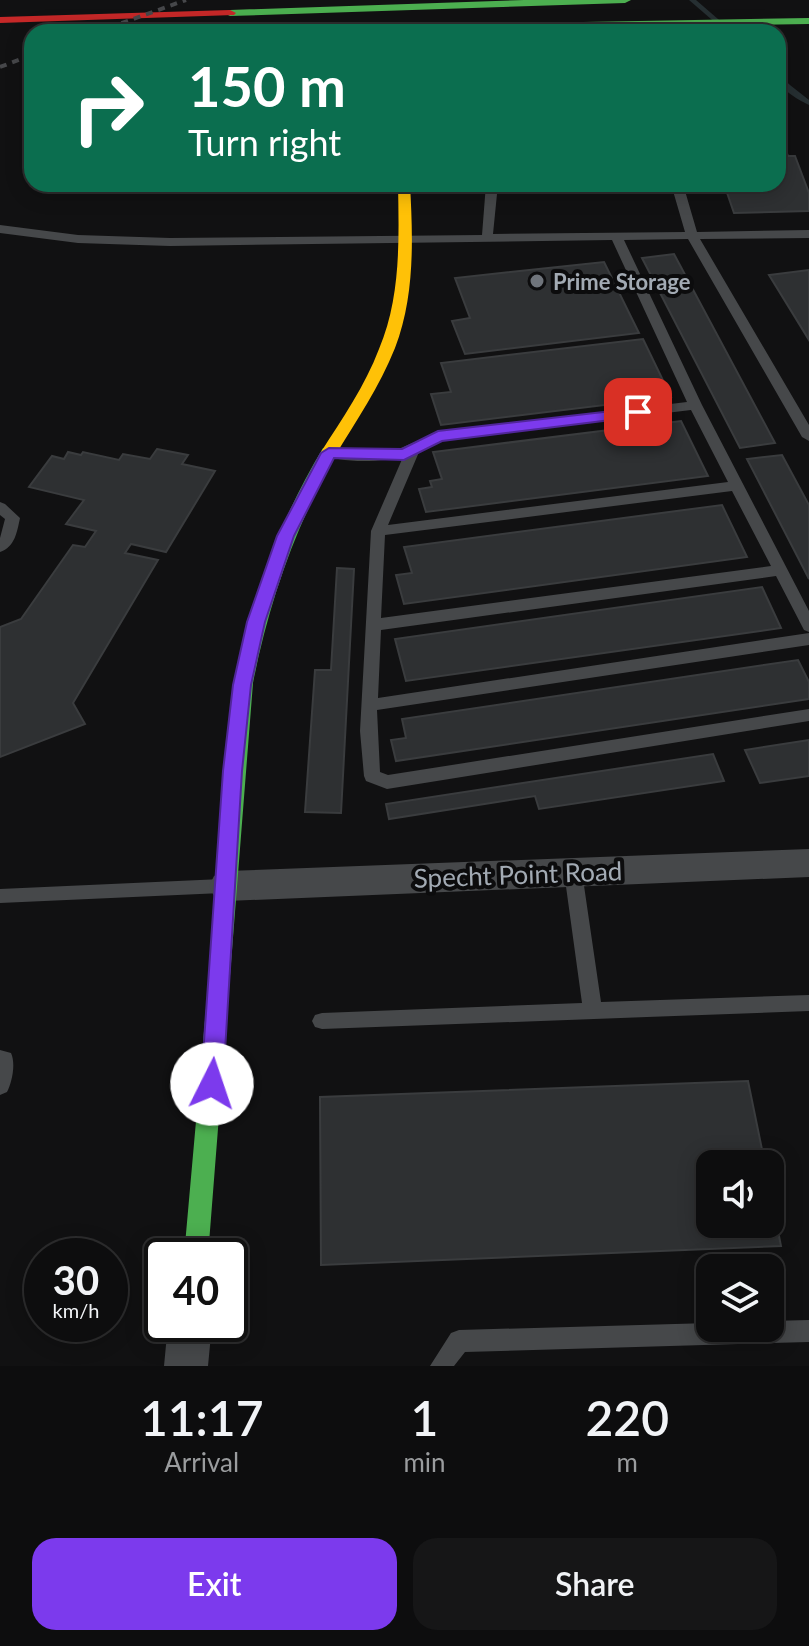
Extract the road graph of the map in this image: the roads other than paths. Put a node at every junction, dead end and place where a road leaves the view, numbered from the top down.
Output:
1 (625, 0) edge
2 (519, 1) edge
3 (0, 20) edge
4 (404, 192) edge
5 (491, 192) edge
6 (679, 192) edge
7 (0, 229) edge
8 (809, 234) edge
9 (692, 236) junction
10 (617, 237) junction
11 (487, 240) junction
12 (404, 241) junction
13 (695, 405) junction
14 (809, 437) edge
15 (412, 452) junction
16 (329, 453) junction
17 (737, 486) junction
18 (0, 507) edge
19 (378, 531) junction
20 (0, 547) edge
21 (779, 570) junction
22 (374, 625) junction
23 (809, 626) edge
24 (809, 639) edge
25 (369, 705) junction
26 (809, 715) edge
27 (809, 863) edge
28 (573, 872) junction
29 (227, 886) junction
30 (0, 896) edge
31 (809, 1003) edge
32 (593, 1011) junction
33 (322, 1021) dead end
34 (0, 1059) edge
35 (0, 1086) edge
36 (198, 1238) edge
37 (809, 1331) edge
38 (188, 1342) edge
39 (186, 1366) edge
40 (441, 1366) edge

1 - 2 street
2 - 3 street
4 - 12 street
5 - 11 lane
6 - 9 lane
7 - 12 lane
8 - 9 lane
9 - 10 lane
9 - 14 lane
10 - 11 lane
10 - 13 lane
11 - 12 lane
12 - 16 street
13 - 15 lane
13 - 17 lane
15 - 16 lane
15 - 19 lane
16 - 29 street
17 - 19 lane
17 - 21 lane
18 - 20 lane
19 - 22 lane
21 - 22 lane
21 - 23 lane
22 - 25 lane
24 - 25 lane
25 - 26 lane
27 - 28 street, Specht Point Road
28 - 29 street, Specht Point Road
28 - 32 lane
29 - 30 lane
29 - 36 street
31 - 32 lane
32 - 33 lane
34 - 35 lane
37 - 40 lane
38 - 39 street

